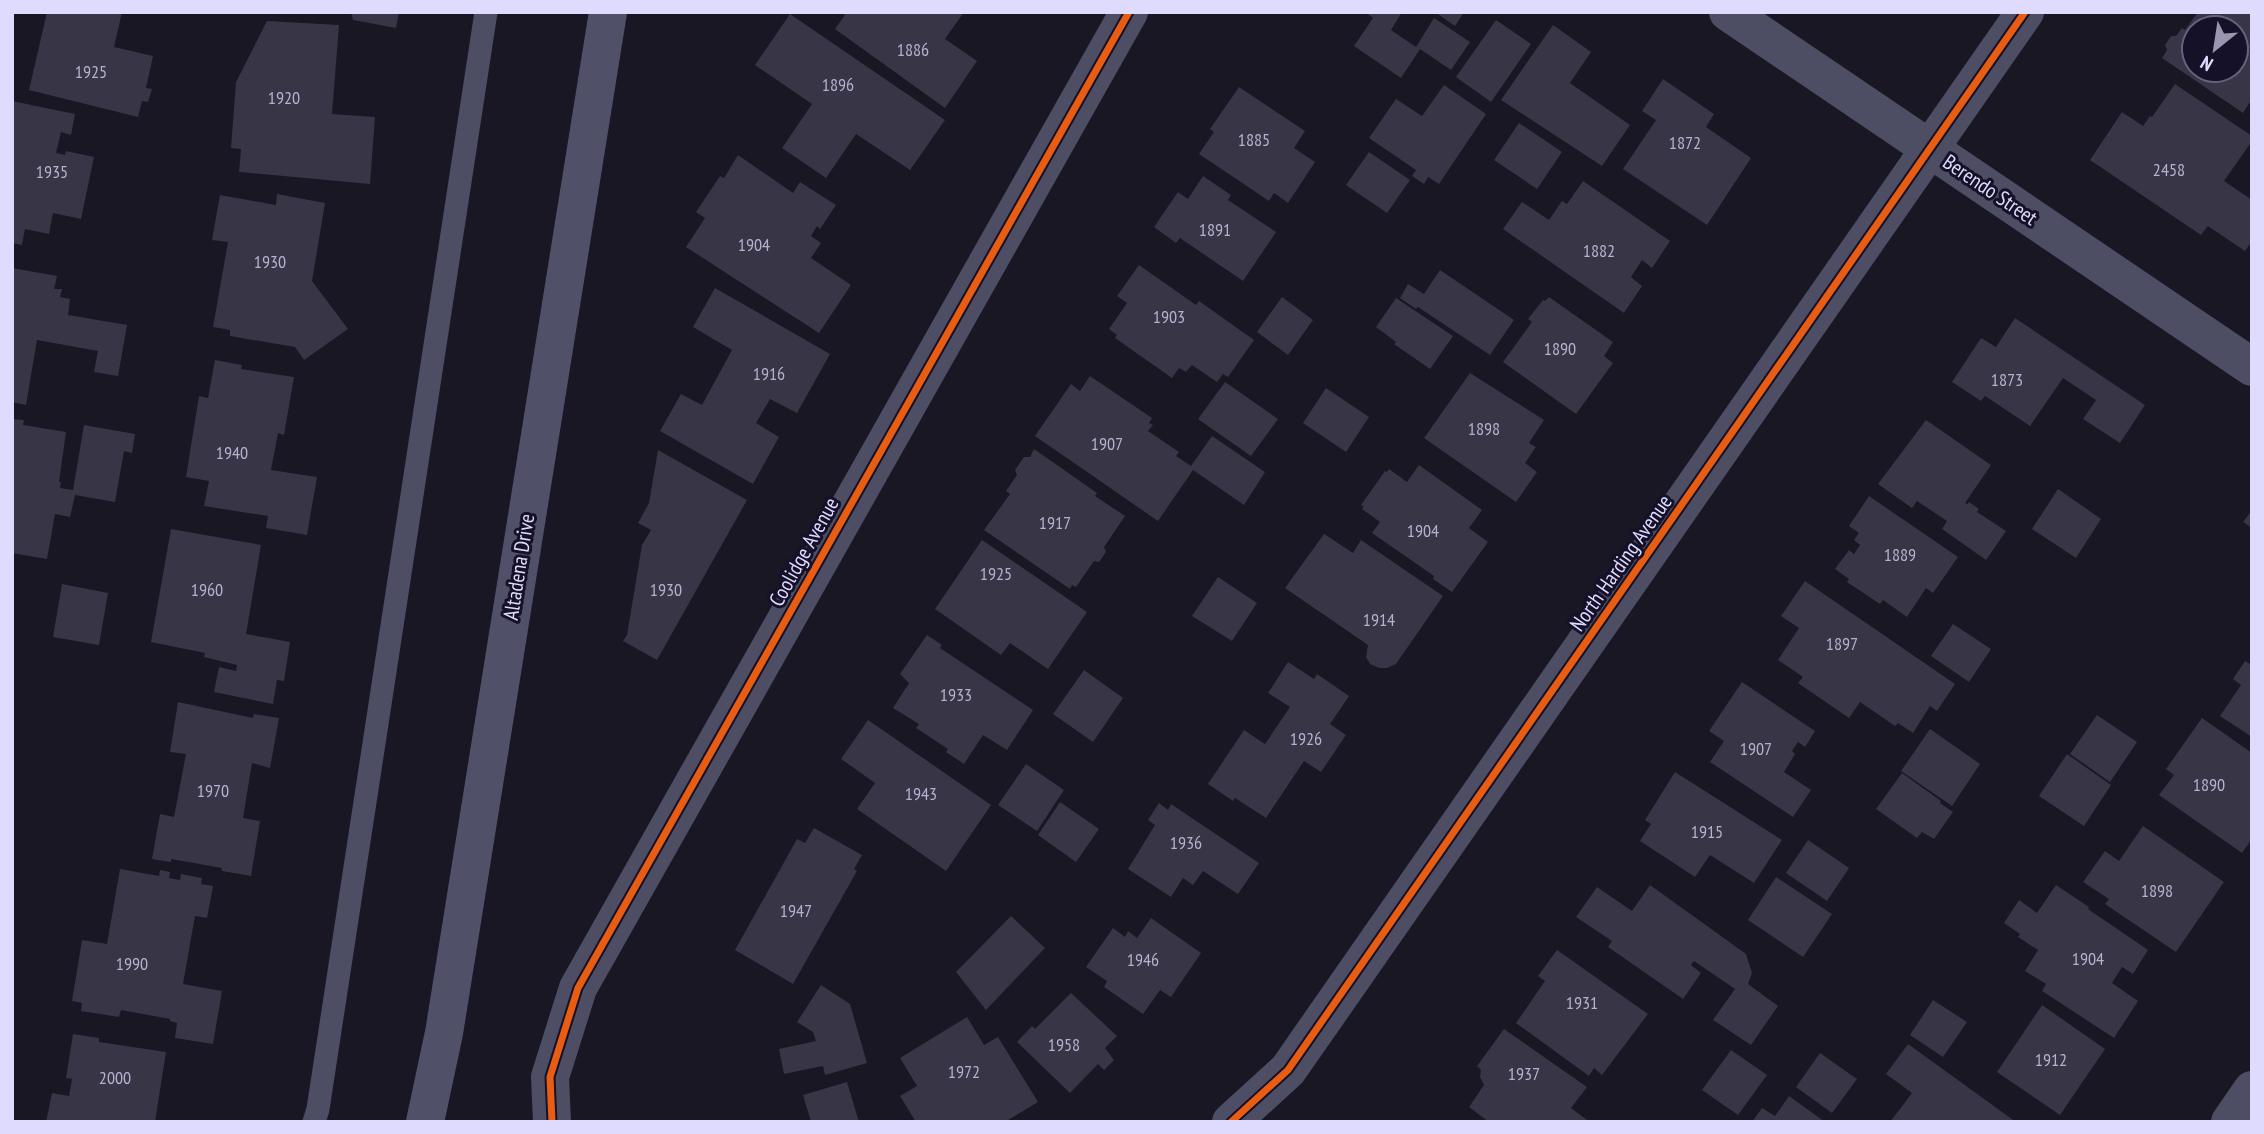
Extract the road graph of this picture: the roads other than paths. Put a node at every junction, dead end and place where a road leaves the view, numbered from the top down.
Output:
1 (486, 12) edge
2 (608, 12) edge
3 (1129, 12) edge
4 (1728, 12) edge
5 (2025, 12) edge
6 (1930, 150) junction
7 (2252, 367) edge
8 (2252, 1090) edge
9 (314, 1122) edge
10 (425, 1122) edge
11 (552, 1122) edge
12 (1231, 1122) edge
13 (2230, 1122) edge

1 - 9 lane
2 - 10 main road, Altadena Drive
3 - 11 street, Coolidge Avenue
4 - 6 street, Berendo Street
5 - 6 street, North Harding Avenue
6 - 7 street, Berendo Street
6 - 12 street, North Harding Avenue
8 - 13 street

